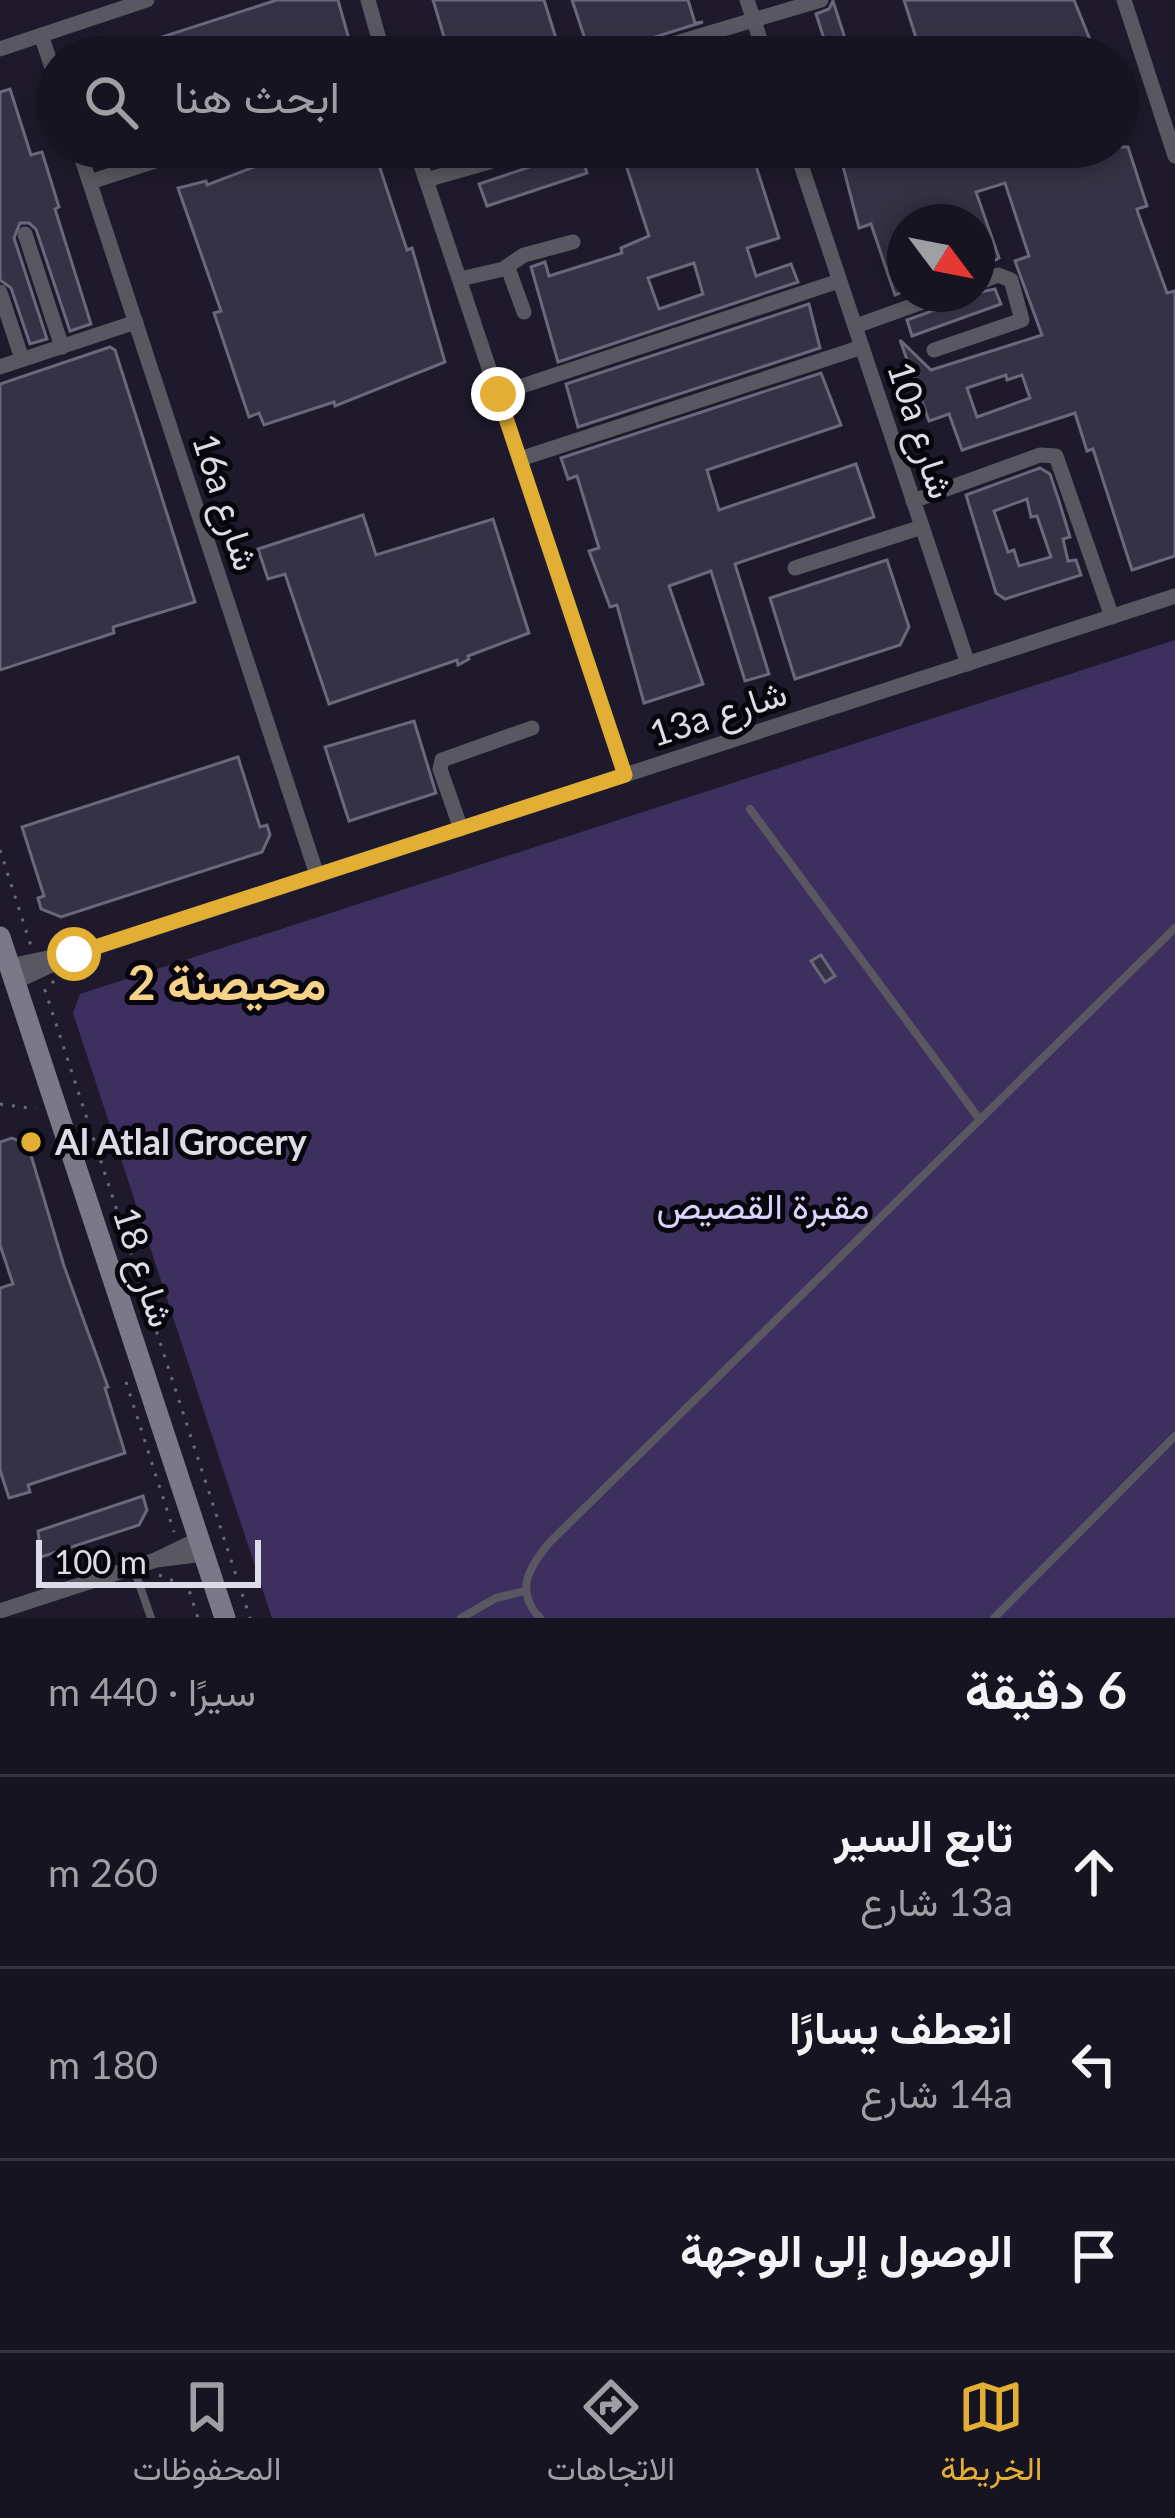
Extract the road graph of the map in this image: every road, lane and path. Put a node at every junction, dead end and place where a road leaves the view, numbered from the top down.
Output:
1 (147, 0) edge
2 (368, 0) edge
3 (747, 0) edge
4 (821, 0) edge
5 (1124, 0) edge
6 (753, 18) junction
7 (41, 35) joint
8 (38, 36) edge
9 (378, 36) edge
10 (696, 36) edge
11 (759, 36) edge
12 (1136, 36) edge
13 (36, 37) edge
14 (1139, 46) edge
15 (0, 49) edge
16 (1175, 156) edge
17 (85, 168) edge
18 (133, 168) edge
19 (422, 168) edge
20 (468, 168) edge
21 (802, 168) edge
22 (426, 180) junction
23 (90, 182) junction
24 (25, 235) dead end
25 (573, 242) dead end
26 (506, 267) junction
27 (995, 276) edge
28 (460, 279) junction
29 (839, 281) junction
30 (0, 292) edge
31 (524, 312) dead end
32 (895, 312) edge
33 (136, 322) junction
34 (856, 326) junction
35 (862, 346) junction
36 (62, 347) junction
37 (934, 350) dead end
38 (22, 359) junction
39 (0, 367) edge
40 (498, 394) junction
41 (520, 459) junction
42 (913, 501) junction
43 (922, 527) junction
44 (795, 568) dead end
45 (1175, 596) edge
46 (1112, 617) junction
47 (968, 664) junction
48 (532, 728) dead end
49 (625, 775) junction
50 (750, 808) dead end
51 (461, 829) junction
52 (0, 850) edge
53 (317, 875) junction
54 (1175, 928) edge
55 (0, 937) edge
56 (65, 957) junction
57 (12, 974) junction
58 (0, 1104) edge
59 (38, 1110) dead end
60 (980, 1120) junction
61 (125, 1379) dead end
62 (1175, 1436) edge
63 (173, 1538) dead end
64 (201, 1547) junction
65 (153, 1561) junction
66 (133, 1568) junction
67 (525, 1591) junction
68 (0, 1611) edge
69 (151, 1618) edge
70 (199, 1618) edge
71 (225, 1618) edge
72 (250, 1618) edge
73 (461, 1618) edge
74 (540, 1618) edge
75 (994, 1618) edge

1 - 7 street
2 - 9 street
3 - 6 street
4 - 6 street
5 - 12 street
6 - 10 street
6 - 11 street
7 - 8 street
13 - 15 street
14 - 16 street
17 - 23 street, 16a شارع
18 - 23 street
19 - 22 street
20 - 22 street
21 - 29 street, 10a شارع
22 - 28 street
23 - 33 street, 16a شارع
24 - 36 street
25 - 26 street
26 - 28 street
26 - 31 street
27 - 37 street
28 - 40 street
29 - 34 street, 10a شارع
29 - 40 street
30 - 38 street
32 - 34 street
33 - 36 street
33 - 53 street, 16a شارع
34 - 35 street, 10a شارع
35 - 41 street
35 - 42 street, 10a شارع
36 - 38 street
38 - 39 street
40 - 41 street
41 - 49 street
42 - 43 street, 10a شارع
42 - 46 street
43 - 44 street
43 - 47 street, 10a شارع
45 - 46 street, 13a شارع
46 - 47 street, 13a شارع
47 - 49 street, 13a شارع
48 - 51 street
49 - 51 street, 13a شارع
50 - 60 lane
51 - 53 street, 13a شارع
52 - 56 path
53 - 56 street, 13a شارع
54 - 60 lane
55 - 57 street, شارع 18
56 - 57 street, 13a شارع
56 - 72 path
57 - 64 street, شارع 18
58 - 59 path
60 - 67 lane
61 - 63 path
62 - 75 lane
64 - 65 street
64 - 71 street, شارع 18
65 - 66 street
65 - 70 path
66 - 68 street
66 - 69 lane
67 - 73 lane
67 - 74 lane

